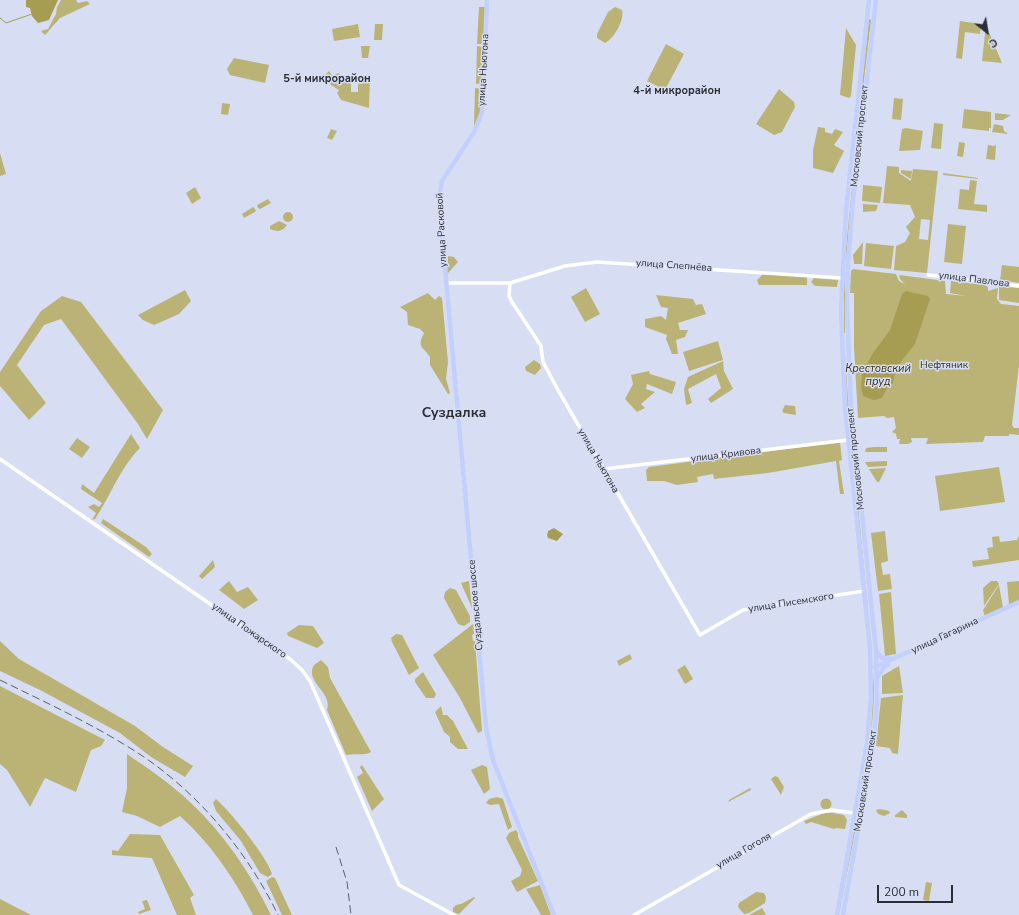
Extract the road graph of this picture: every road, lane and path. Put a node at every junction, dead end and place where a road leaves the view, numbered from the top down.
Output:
1 (488, 0) edge
2 (869, 0) edge
3 (876, 0) edge
4 (868, 6) junction
5 (875, 6) junction
6 (868, 17) junction
7 (873, 18) junction
8 (470, 138) joint
9 (842, 265) junction
10 (848, 265) junction
11 (928, 275) dead end
12 (842, 278) junction
13 (446, 283) junction
14 (510, 283) junction
15 (1019, 286) edge
16 (842, 337) junction
17 (848, 337) junction
18 (848, 440) junction
19 (0, 460) edge
20 (604, 469) junction
21 (864, 592) junction
22 (1019, 602) edge
23 (700, 635) joint
24 (876, 651) junction
25 (894, 660) junction
26 (877, 667) junction
27 (871, 668) junction
28 (877, 681) junction
29 (858, 814) junction
30 (454, 915) edge
31 (554, 915) edge
32 (634, 915) edge
33 (837, 915) edge
34 (842, 915) edge

1 - 8 main road, улица Ньютона
2 - 4 main road, Московский проспект
3 - 5 main road, Московский проспект
4 - 5 main road
4 - 6 main road, Московский проспект
5 - 7 main road, Московский проспект
6 - 7 main road
6 - 9 main road, Московский проспект
7 - 10 main road, Московский проспект
8 - 13 main road, улица Расковой
9 - 10 street
9 - 12 main road, Московский проспект
10 - 17 main road, Московский проспект
11 - 15 street, улица Павлова
12 - 14 street, улица Слепнёва
12 - 16 main road, Московский проспект
13 - 14 street, улица Слепнёва
13 - 31 main road, Суздальское шоссе
14 - 20 street, улица Ньютона
16 - 17 main road
16 - 18 main road, Московский проспект
17 - 24 main road, Московский проспект
18 - 20 street, улица Кривова
18 - 21 main road, Московский проспект
19 - 30 street, улица Пожарского
20 - 23 street, улица Ньютона
21 - 23 street, улица Писемского
21 - 27 main road, Московский проспект
22 - 25 main road, улица Гагарина
24 - 25 main road
24 - 26 main road, Московский проспект
25 - 26 main road, улица Гагарина
25 - 28 main road
26 - 27 main road, улица Гагарина
26 - 28 main road, Московский проспект
27 - 29 main road, Московский проспект
28 - 29 main road, Московский проспект
29 - 32 street, улица Гоголя
29 - 33 main road, Московский проспект
29 - 34 main road, Московский проспект

